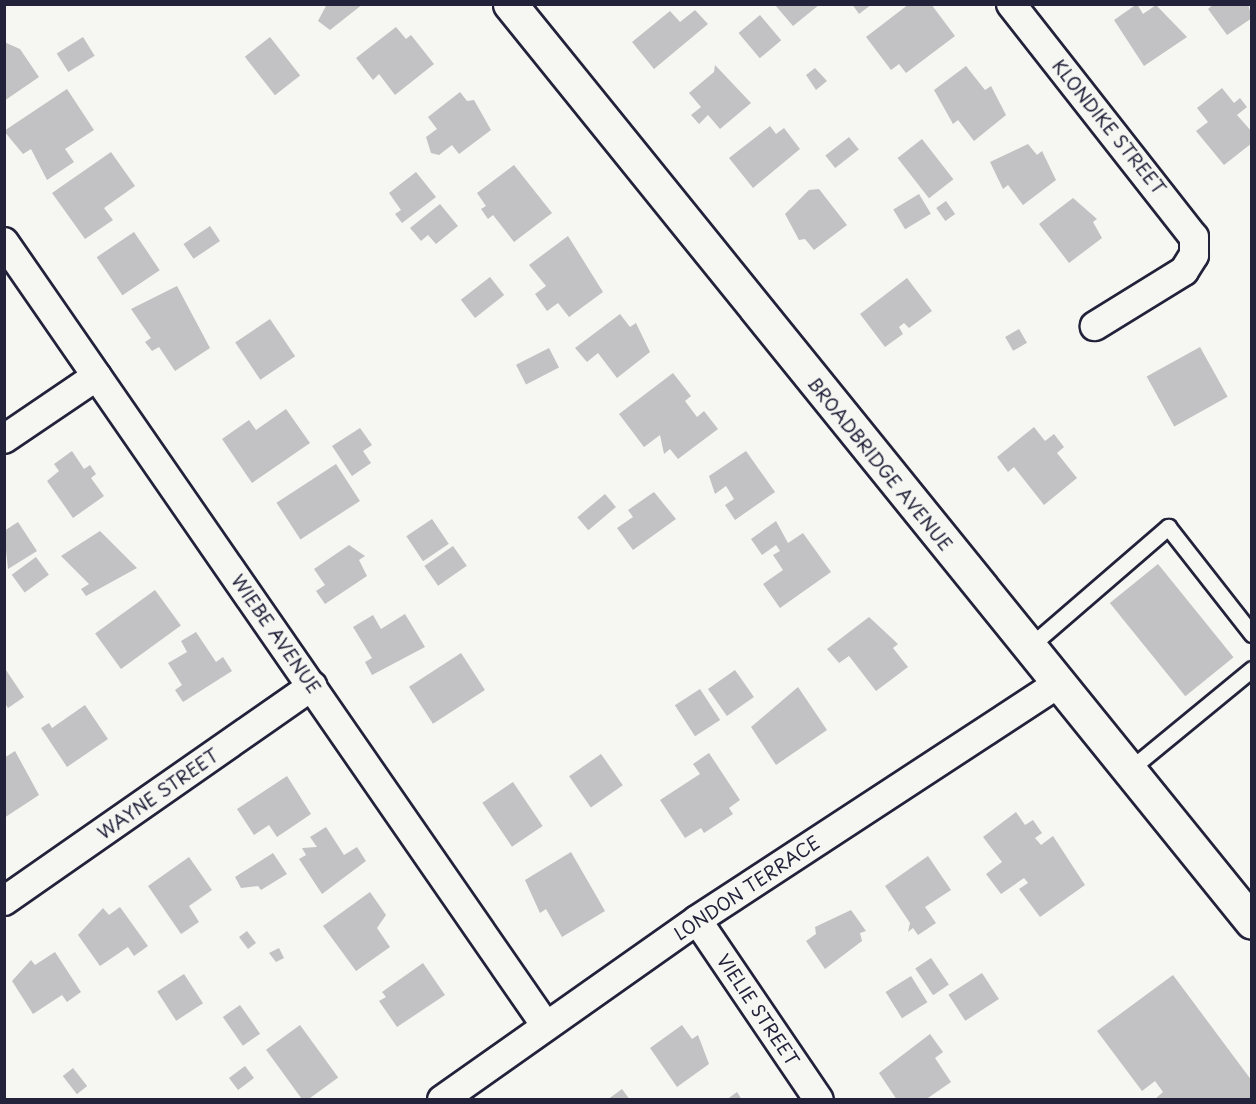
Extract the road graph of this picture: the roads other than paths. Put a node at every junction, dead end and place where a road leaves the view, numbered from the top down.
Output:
1 (510, 4) edge
2 (1011, 4) edge
3 (4, 242) edge
4 (1095, 326) dead end
5 (97, 376) junction
6 (4, 439) edge
7 (1251, 634) edge
8 (1029, 647) junction
9 (1251, 669) edge
10 (1058, 684) junction
11 (312, 686) junction
12 (1129, 770) junction
13 (4, 901) edge
14 (697, 920) junction
15 (1251, 922) edge
16 (546, 1026) junction
17 (442, 1100) edge
18 (819, 1100) edge

1 - 8 main road, BROADBRIDGE AVENUE
2 - 4 street, KLONDIKE STREET
3 - 5 street, WIEBE AVENUE
5 - 6 street
5 - 11 street, WIEBE AVENUE
7 - 8 lane
8 - 10 main road, BROADBRIDGE AVENUE
9 - 12 lane
10 - 12 main road, BROADBRIDGE AVENUE
10 - 14 street, LONDON TERRACE
11 - 13 street, WAYNE STREET
11 - 16 street, WIEBE AVENUE
12 - 15 main road, BROADBRIDGE AVENUE
14 - 16 street, LONDON TERRACE
14 - 18 street, VIELIE STREET
16 - 17 street, LONDON TERRACE

